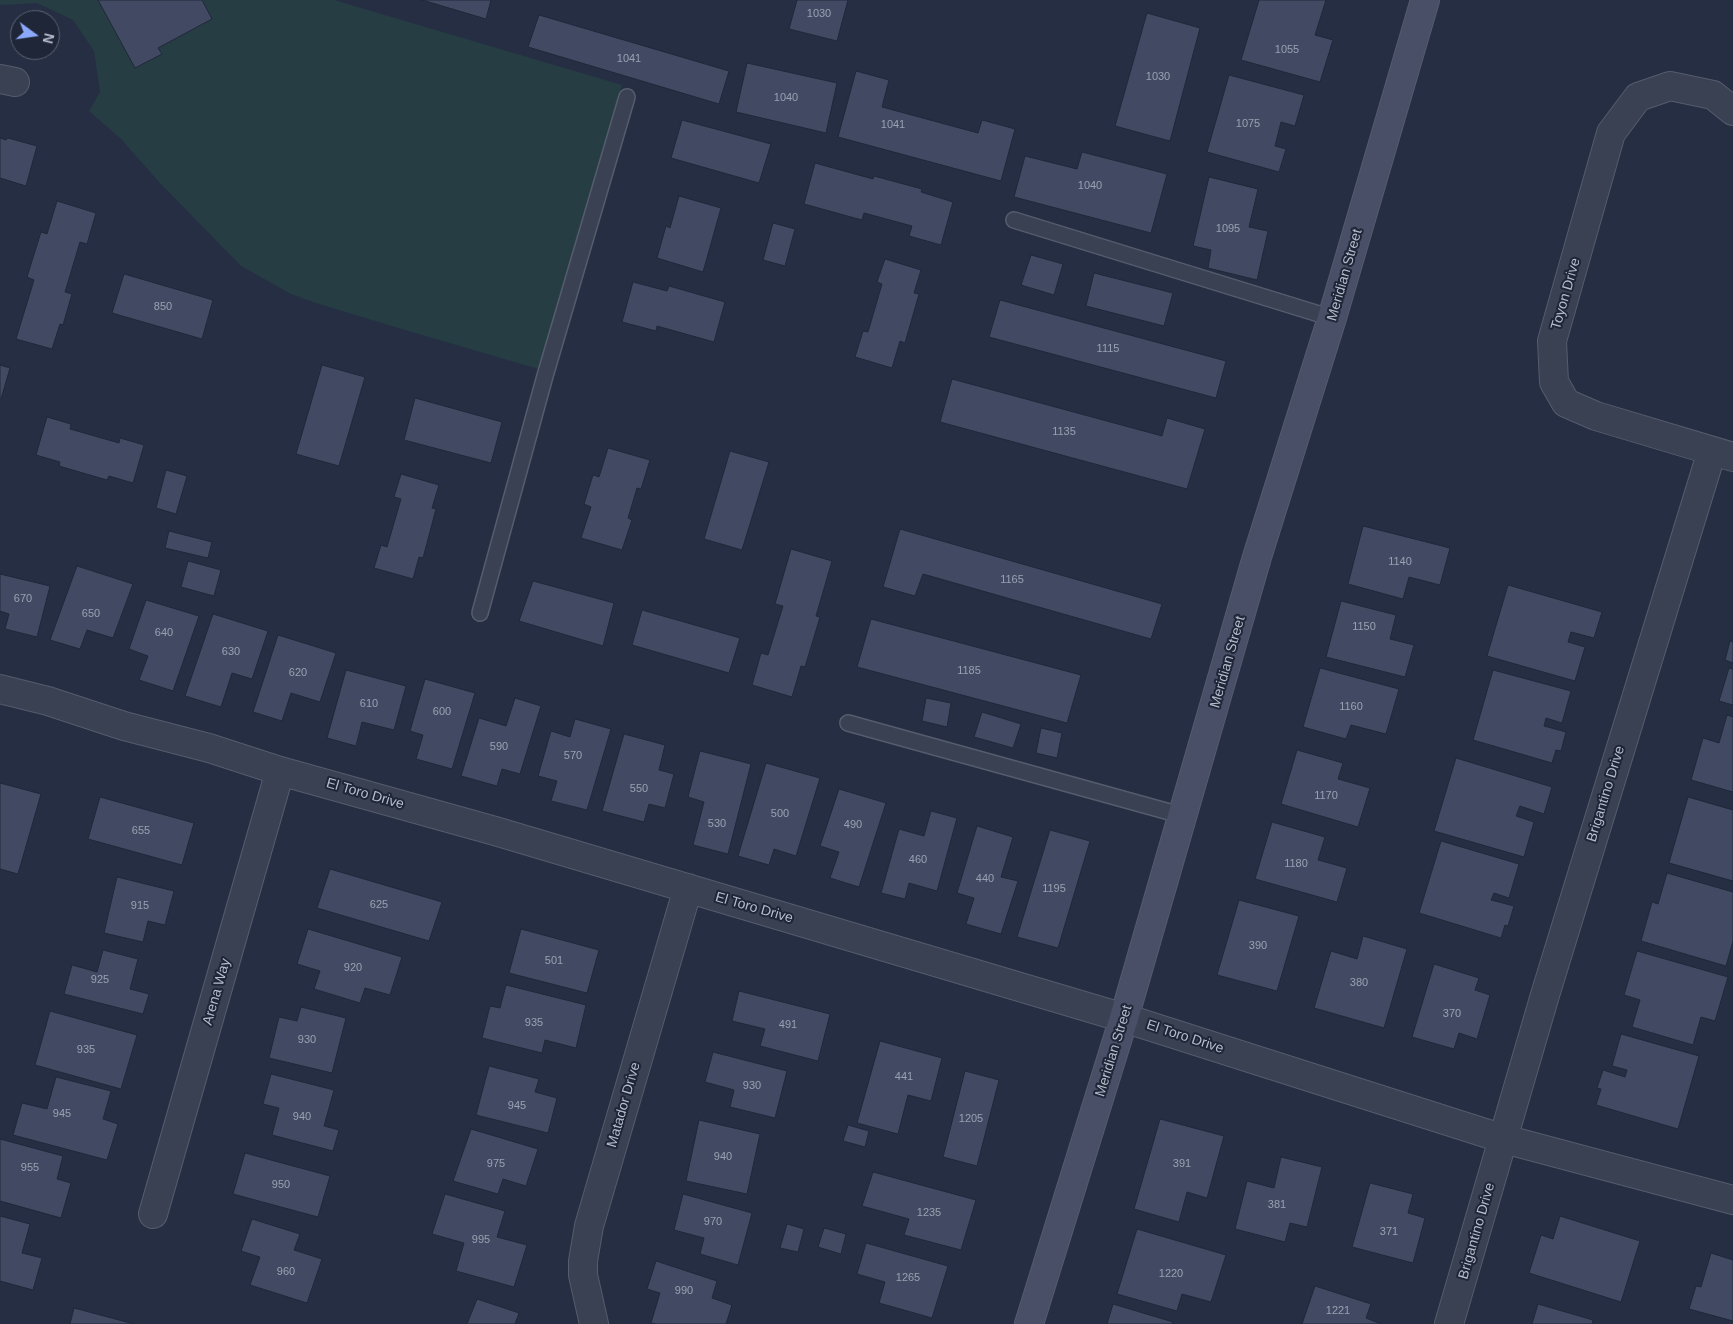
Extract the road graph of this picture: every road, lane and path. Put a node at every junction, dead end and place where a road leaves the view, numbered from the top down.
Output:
1 (1425, 0) edge
2 (627, 97) dead end
3 (1723, 103) edge
4 (1014, 220) dead end
5 (1332, 318) junction
6 (1723, 454) edge
7 (480, 613) dead end
8 (0, 689) edge
9 (848, 723) dead end
10 (280, 771) junction
11 (1184, 816) junction
12 (688, 888) junction
13 (1124, 1018) junction
14 (1504, 1139) junction
15 (1733, 1200) edge
16 (153, 1214) dead end
17 (594, 1324) edge
18 (1029, 1324) edge
19 (1449, 1324) edge

1 - 5 street, Meridian Street
2 - 7 lane
3 - 6 street, Toyon Drive
4 - 5 lane
5 - 11 street, Meridian Street
6 - 14 street, Brigantino Drive
8 - 10 street, El Toro Drive
9 - 11 lane
10 - 12 street, El Toro Drive
10 - 16 street, Arena Way
11 - 13 street, Meridian Street
12 - 13 street, El Toro Drive
12 - 17 street, Matador Drive
13 - 14 street, El Toro Drive
13 - 18 street, Meridian Street
14 - 15 street
14 - 19 street, Brigantino Drive

